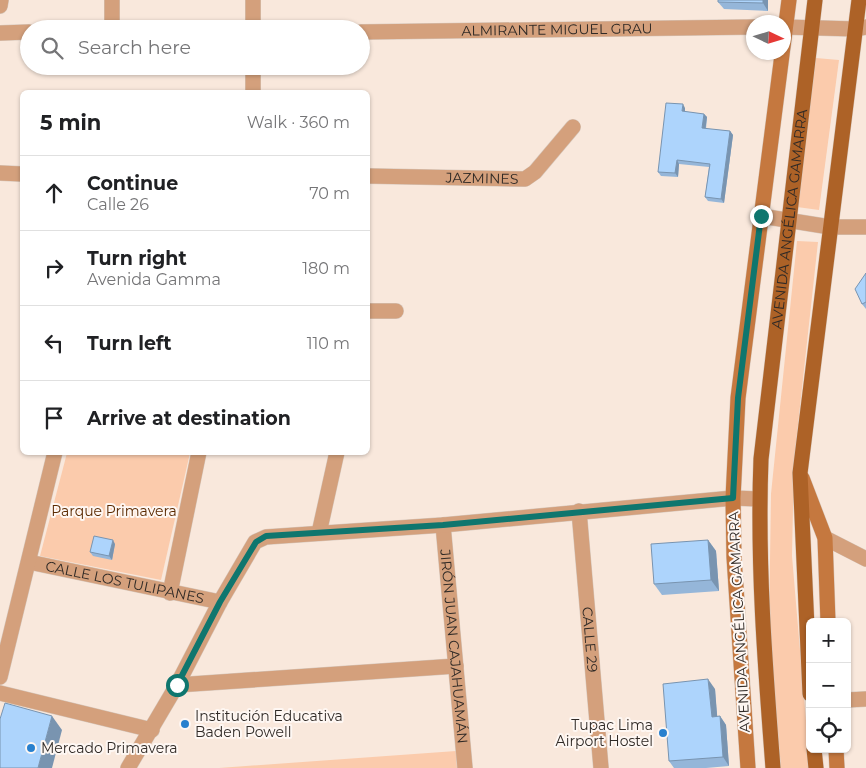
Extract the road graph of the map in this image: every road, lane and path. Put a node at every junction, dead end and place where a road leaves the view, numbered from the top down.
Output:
1 (2, 0) edge
2 (112, 0) edge
3 (253, 0) edge
4 (789, 0) edge
5 (815, 0) edge
6 (858, 0) edge
7 (0, 6) edge
8 (787, 15) edge
9 (112, 20) edge
10 (253, 20) edge
11 (746, 27) edge
12 (791, 27) edge
13 (861, 28) edge
14 (813, 29) junction
15 (20, 32) edge
16 (370, 32) edge
17 (0, 33) edge
18 (781, 60) edge
19 (253, 75) edge
20 (253, 90) edge
21 (572, 127) dead end
22 (0, 173) edge
23 (20, 174) edge
24 (370, 176) edge
25 (761, 216) junction
26 (788, 220) junction
27 (866, 227) edge
28 (830, 228) junction
29 (370, 311) edge
30 (396, 311) dead end
31 (54, 455) edge
32 (198, 455) edge
33 (336, 455) edge
34 (800, 473) junction
35 (733, 498) junction
36 (760, 499) junction
37 (579, 511) junction
38 (443, 525) junction
39 (319, 532) junction
40 (825, 538) junction
41 (866, 559) edge
42 (28, 562) junction
43 (170, 594) junction
44 (220, 602) junction
45 (828, 618) edge
46 (809, 663) edge
47 (456, 666) junction
48 (0, 677) edge
49 (177, 685) junction
50 (0, 693) edge
51 (866, 699) edge
52 (851, 700) edge
53 (152, 730) junction
54 (814, 753) edge
55 (836, 753) edge
56 (128, 768) edge
57 (465, 768) edge
58 (601, 768) edge
59 (748, 768) edge
60 (773, 768) edge
61 (816, 768) edge
62 (837, 768) edge

1 - 7 street
2 - 9 street
3 - 10 street
4 - 8 main road, AVENIDA ANGÉLICA GAMARRA
5 - 14 main road, AVENIDA ANGÉLICA GAMARRA
6 - 13 main road
11 - 16 street, ALMIRANTE MIGUEL GRAU
12 - 14 street
13 - 14 street
13 - 28 main road
14 - 26 main road, AVENIDA ANGÉLICA GAMARRA
15 - 17 street
18 - 25 main road, AVENIDA ANGÉLICA GAMARRA
19 - 20 street
21 - 24 street, JAZMINES
22 - 23 street
25 - 26 street
25 - 35 main road, AVENIDA ANGÉLICA GAMARRA
26 - 28 street
26 - 36 main road, AVENIDA ANGÉLICA GAMARRA
27 - 28 street
28 - 34 main road
29 - 30 street
31 - 42 street
32 - 43 street
33 - 39 street
34 - 40 main road
34 - 46 main road
35 - 36 street
35 - 37 street
35 - 59 main road, AVENIDA ANGÉLICA GAMARRA
36 - 60 main road, AVENIDA ANGÉLICA GAMARRA
37 - 38 street
37 - 58 street, CALLE 29
38 - 39 street
38 - 47 street, JIRÓN JUAN CAJAHUAMÁN
39 - 44 street
40 - 41 street
40 - 45 main road
42 - 43 street, CALLE LOS TULIPANES
42 - 48 street
43 - 44 street, CALLE LOS TULIPANES
44 - 49 street
47 - 49 street
47 - 57 street, JIRÓN JUAN CAJAHUAMÁN
49 - 53 street
50 - 53 street
51 - 52 street
53 - 56 street
54 - 61 main road
55 - 62 main road

